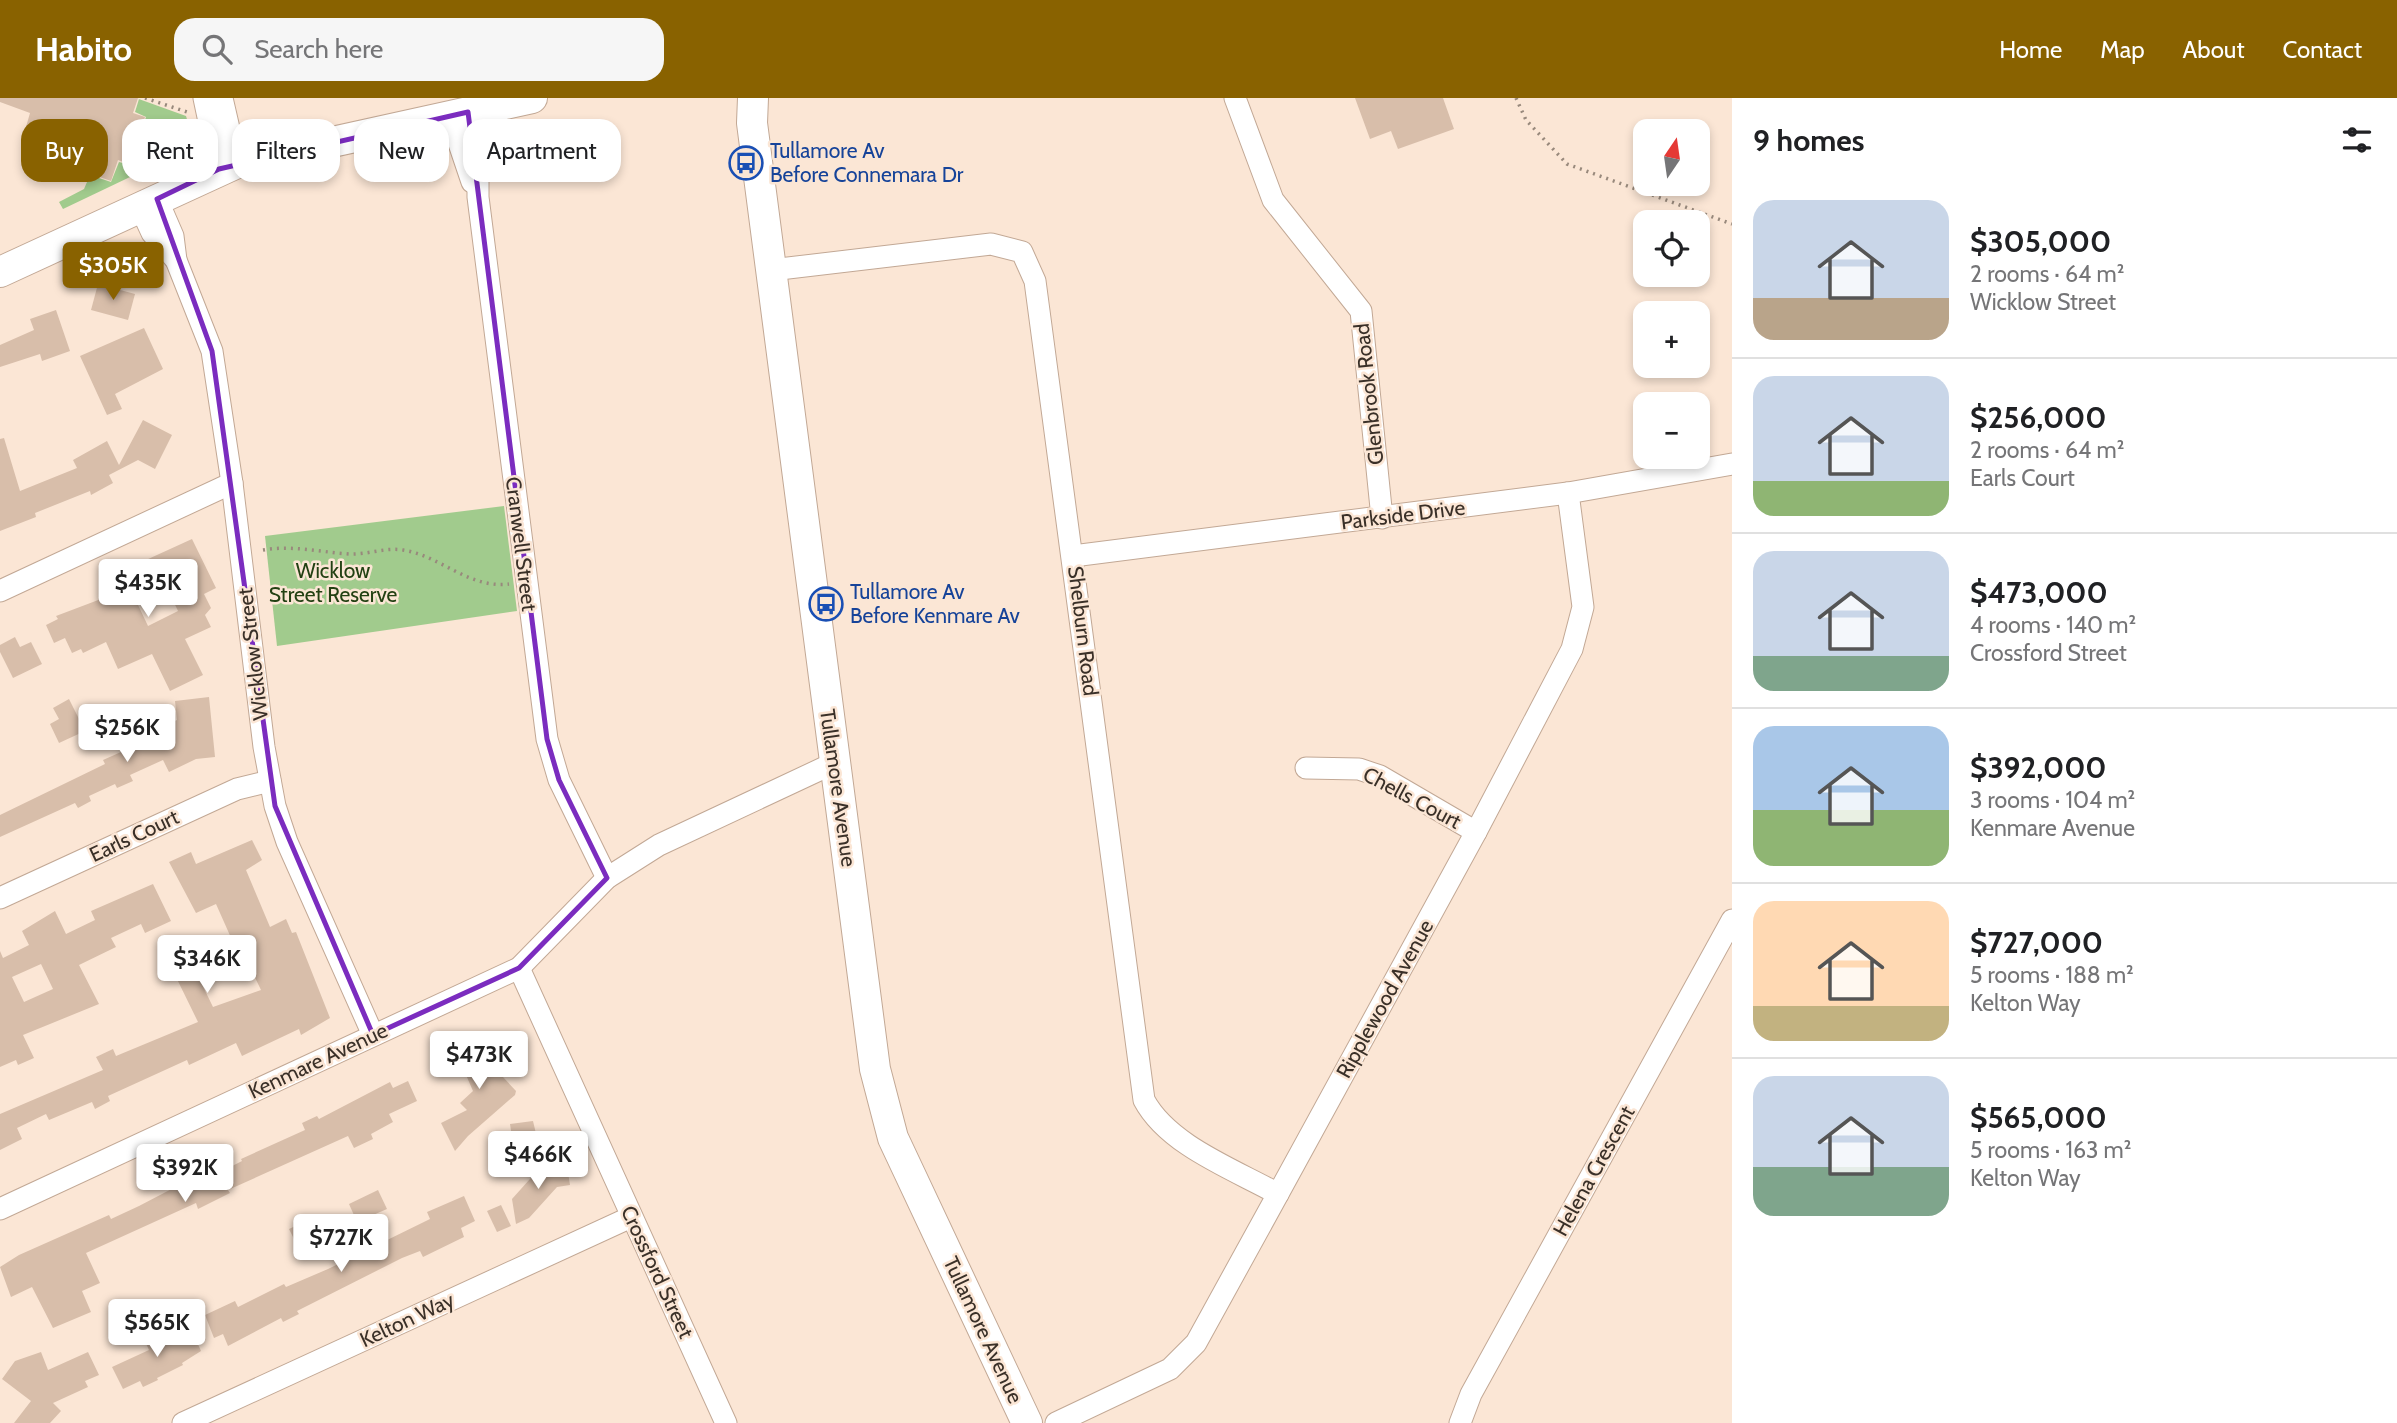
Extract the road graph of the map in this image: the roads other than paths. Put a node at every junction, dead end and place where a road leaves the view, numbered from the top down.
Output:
1 (222, 98) edge
2 (532, 98) edge
3 (1235, 98) edge
4 (198, 106) edge
5 (748, 106) edge
6 (459, 114) junction
7 (228, 166) junction
8 (148, 203) junction
9 (771, 270) junction
10 (0, 272) edge
11 (1732, 464) edge
12 (232, 484) junction
13 (1568, 493) junction
14 (1382, 518) junction
15 (1073, 556) junction
16 (0, 591) edge
17 (834, 763) junction
18 (1306, 768) dead end
19 (270, 781) junction
20 (1476, 832) junction
21 (607, 878) junction
22 (0, 898) edge
23 (1732, 920) edge
24 (519, 968) junction
25 (373, 1035) junction
26 (1278, 1194) junction
27 (0, 1209) edge
28 (631, 1217) junction
29 (183, 1423) edge
30 (726, 1423) edge
31 (1027, 1423) edge
32 (1056, 1423) edge
33 (1460, 1423) edge

1 - 7 street
2 - 6 street
3 - 14 street, Glenbrook Road
4 - 7 street
5 - 9 street, Tullamore Avenue
6 - 7 street
6 - 21 street, Cranwell Street
7 - 8 street
8 - 10 street
8 - 12 street, Wicklow Street
9 - 15 street, Shelburn Road
9 - 17 street, Tullamore Avenue
11 - 13 street, Parkside Drive
12 - 16 street
12 - 19 street, Wicklow Street
13 - 14 street, Parkside Drive
13 - 20 street, Ripplewood Avenue
14 - 15 street, Parkside Drive
15 - 26 street, Shelburn Road
17 - 21 street, Kenmare Avenue
17 - 31 street, Tullamore Avenue
18 - 20 street, Chells Court
19 - 22 street, Earls Court
19 - 25 street, Wicklow Street
20 - 26 street, Ripplewood Avenue
21 - 24 street, Kenmare Avenue
23 - 33 street, Helena Crescent
24 - 25 street, Kenmare Avenue
24 - 28 street, Crossford Street
25 - 27 street, Kenmare Avenue
26 - 32 street, Ripplewood Avenue
28 - 29 street, Kelton Way
28 - 30 street, Crossford Street

